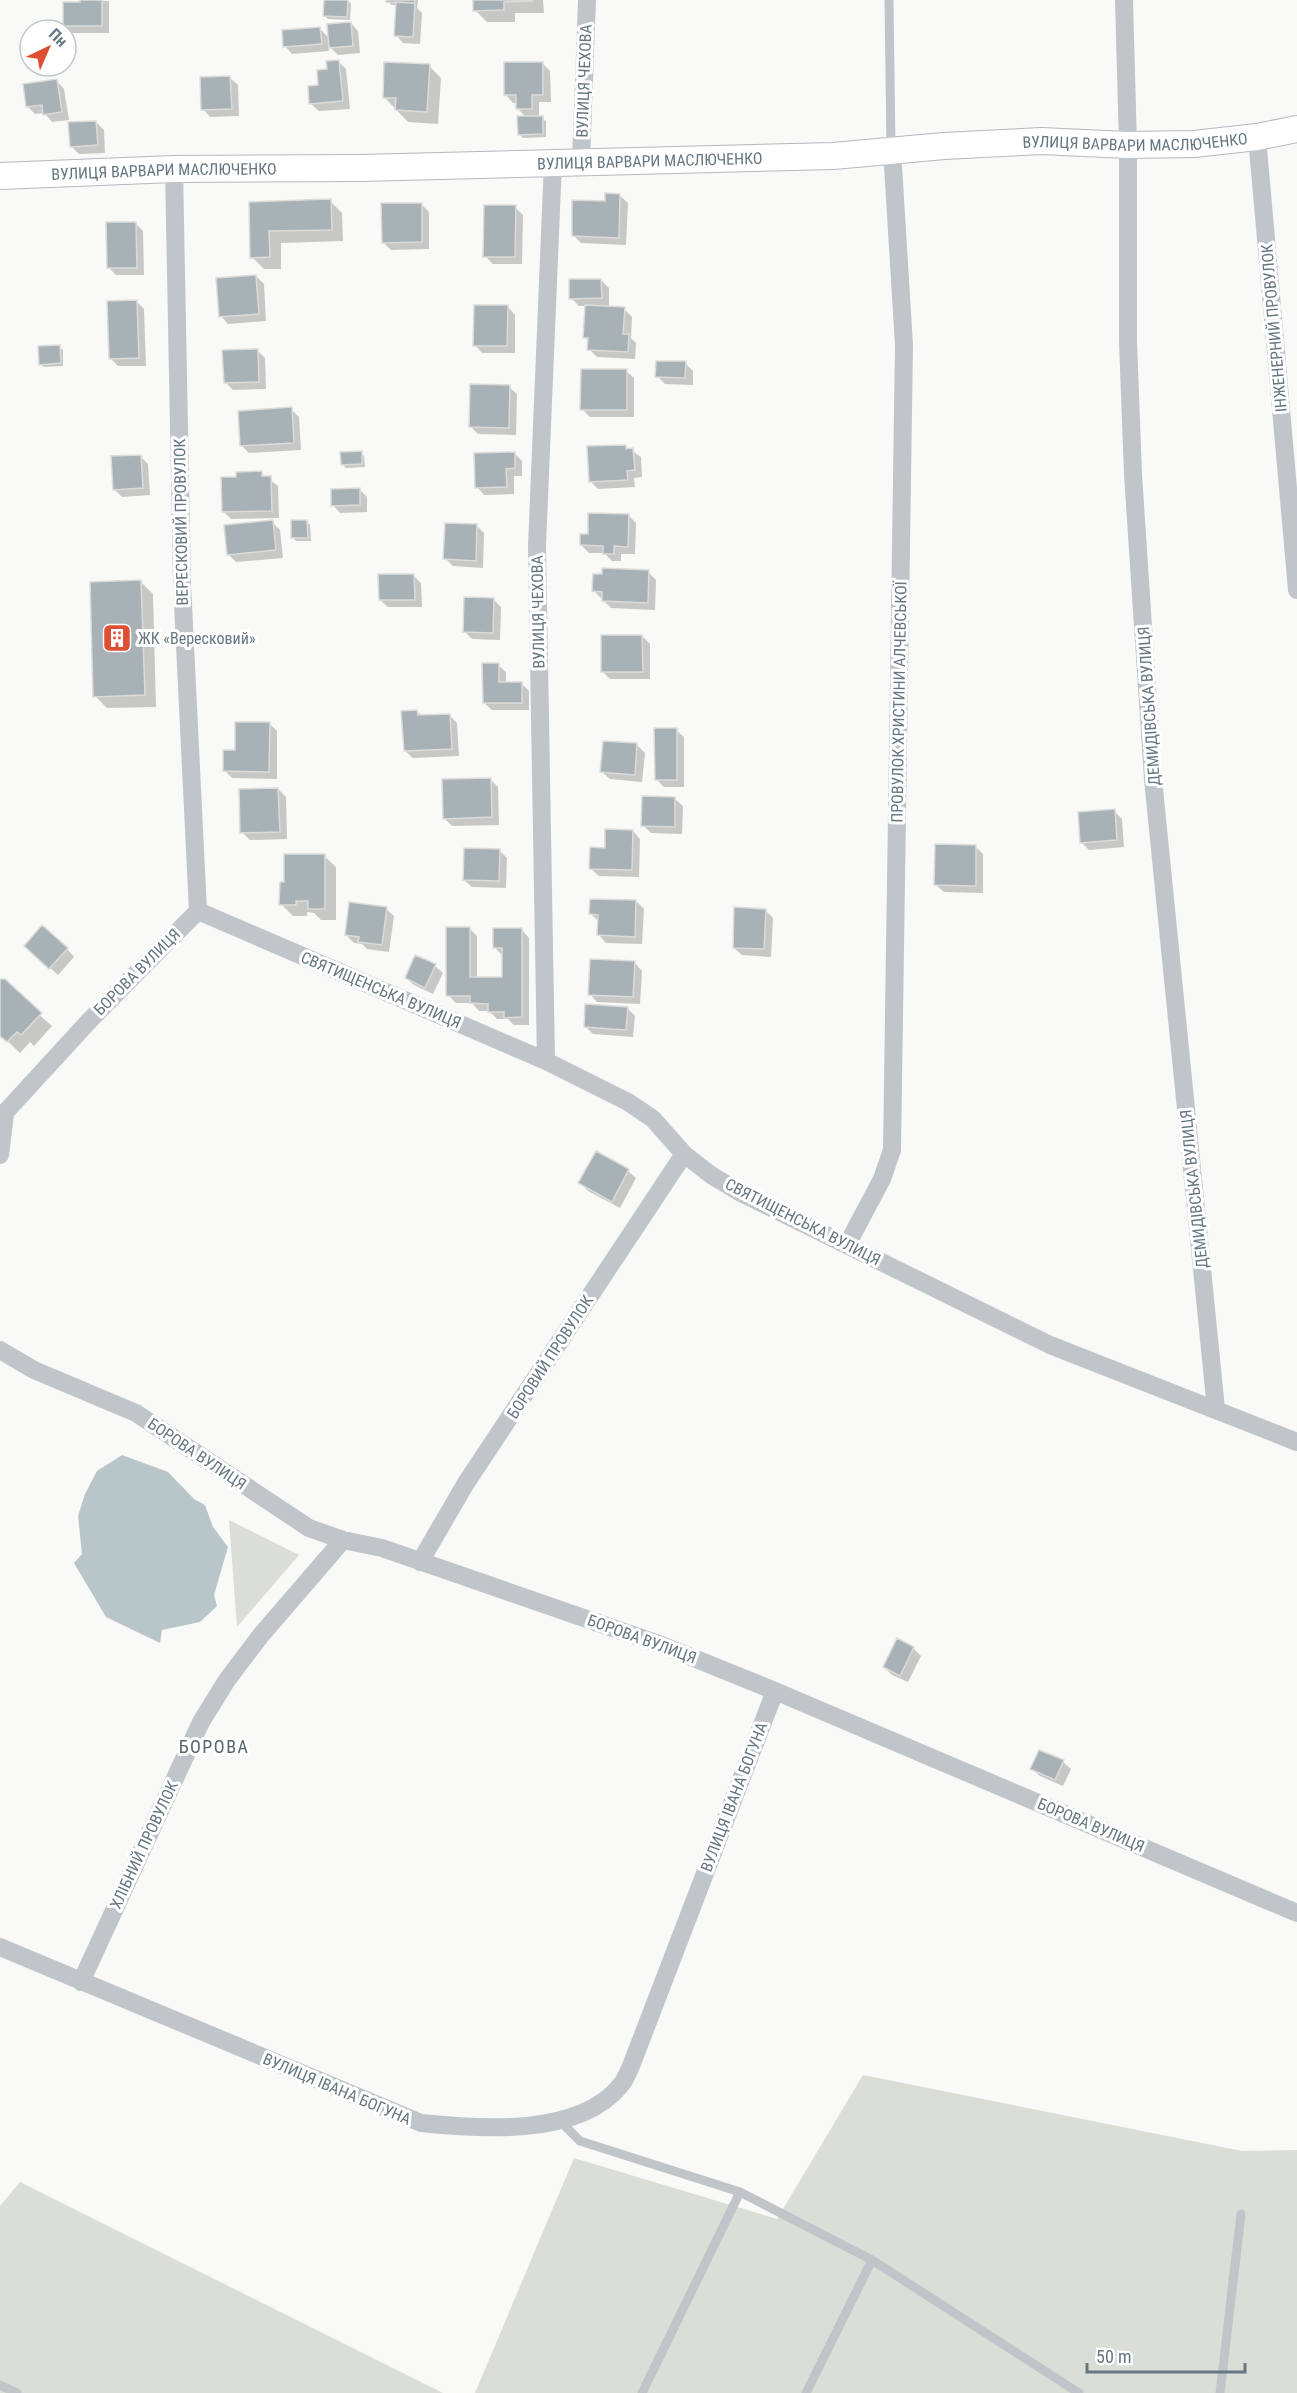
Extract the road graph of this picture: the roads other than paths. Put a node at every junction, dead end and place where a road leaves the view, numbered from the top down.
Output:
1 (587, 0) edge
2 (889, 0) edge
3 (1124, 0) edge
4 (1297, 129) edge
5 (1257, 137) junction
6 (1128, 145) junction
7 (891, 150) junction
8 (581, 161) junction
9 (553, 162) junction
10 (174, 169) junction
11 (0, 176) edge
12 (1297, 590) edge
13 (198, 911) junction
14 (546, 1061) junction
15 (2, 1116) edge
16 (684, 1154) junction
17 (0, 1155) edge
18 (847, 1245) junction
19 (0, 1350) edge
20 (1216, 1409) junction
21 (1297, 1442) edge
22 (343, 1540) junction
23 (420, 1562) junction
24 (775, 1691) junction
25 (1297, 1913) edge
26 (0, 1947) edge
27 (81, 1982) junction
28 (560, 2121) junction
29 (740, 2192) junction
30 (1241, 2214) dead end
31 (872, 2260) junction
32 (0, 2385) edge
33 (17, 2393) edge
34 (642, 2393) edge
35 (806, 2393) edge
36 (1079, 2393) edge
37 (1220, 2393) edge

1 - 8 street, ВУЛИЦЯ ЧЕХОВА
2 - 7 lane
3 - 6 street, ДЕМИДІВСЬКА ВУЛИЦЯ
4 - 5 street, ВУЛИЦЯ ВАРВАРИ МАСЛЮЧЕНКО
5 - 6 street, ВУЛИЦЯ ВАРВАРИ МАСЛЮЧЕНКО
5 - 12 street, ІНЖЕНЕРНИЙ ПРОВУЛОК
6 - 7 street, ВУЛИЦЯ ВАРВАРИ МАСЛЮЧЕНКО
6 - 20 street, ДЕМИДІВСЬКА ВУЛИЦЯ
7 - 8 street, ВУЛИЦЯ ВАРВАРИ МАСЛЮЧЕНКО
7 - 18 street, ПРОВУЛОК ХРИСТИНИ АЛЧЕВСЬКОЇ
8 - 9 street, ВУЛИЦЯ ВАРВАРИ МАСЛЮЧЕНКО
9 - 10 street, ВУЛИЦЯ ВАРВАРИ МАСЛЮЧЕНКО
9 - 14 street, ВУЛИЦЯ ЧЕХОВА
10 - 11 street, ВУЛИЦЯ ВАРВАРИ МАСЛЮЧЕНКО
10 - 13 street, ВЕРЕСКОВИЙ ПРОВУЛОК
13 - 14 street, СВЯТИЩЕНСЬКА ВУЛИЦЯ
13 - 15 street, БОРОВА ВУЛИЦЯ
14 - 16 street, СВЯТИЩЕНСЬКА ВУЛИЦЯ
15 - 17 street, БОРОВА ВУЛИЦЯ
16 - 18 street, СВЯТИЩЕНСЬКА ВУЛИЦЯ
16 - 23 street, БОРОВИЙ ПРОВУЛОК
18 - 20 street, СВЯТИЩЕНСЬКА ВУЛИЦЯ
19 - 22 street, БОРОВА ВУЛИЦЯ
20 - 21 street, СВЯТИЩЕНСЬКА ВУЛИЦЯ
22 - 23 street, БОРОВА ВУЛИЦЯ
22 - 27 street, ХЛІБНИЙ ПРОВУЛОК
23 - 24 street, БОРОВА ВУЛИЦЯ
24 - 25 street, БОРОВА ВУЛИЦЯ
24 - 28 street, ВУЛИЦЯ ІВАНА БОГУНА
26 - 27 street, ВУЛИЦЯ ІВАНА БОГУНА
27 - 28 street, ВУЛИЦЯ ІВАНА БОГУНА
28 - 29 lane
29 - 31 lane
29 - 34 lane
30 - 37 lane
31 - 35 lane
31 - 36 lane
32 - 33 lane

